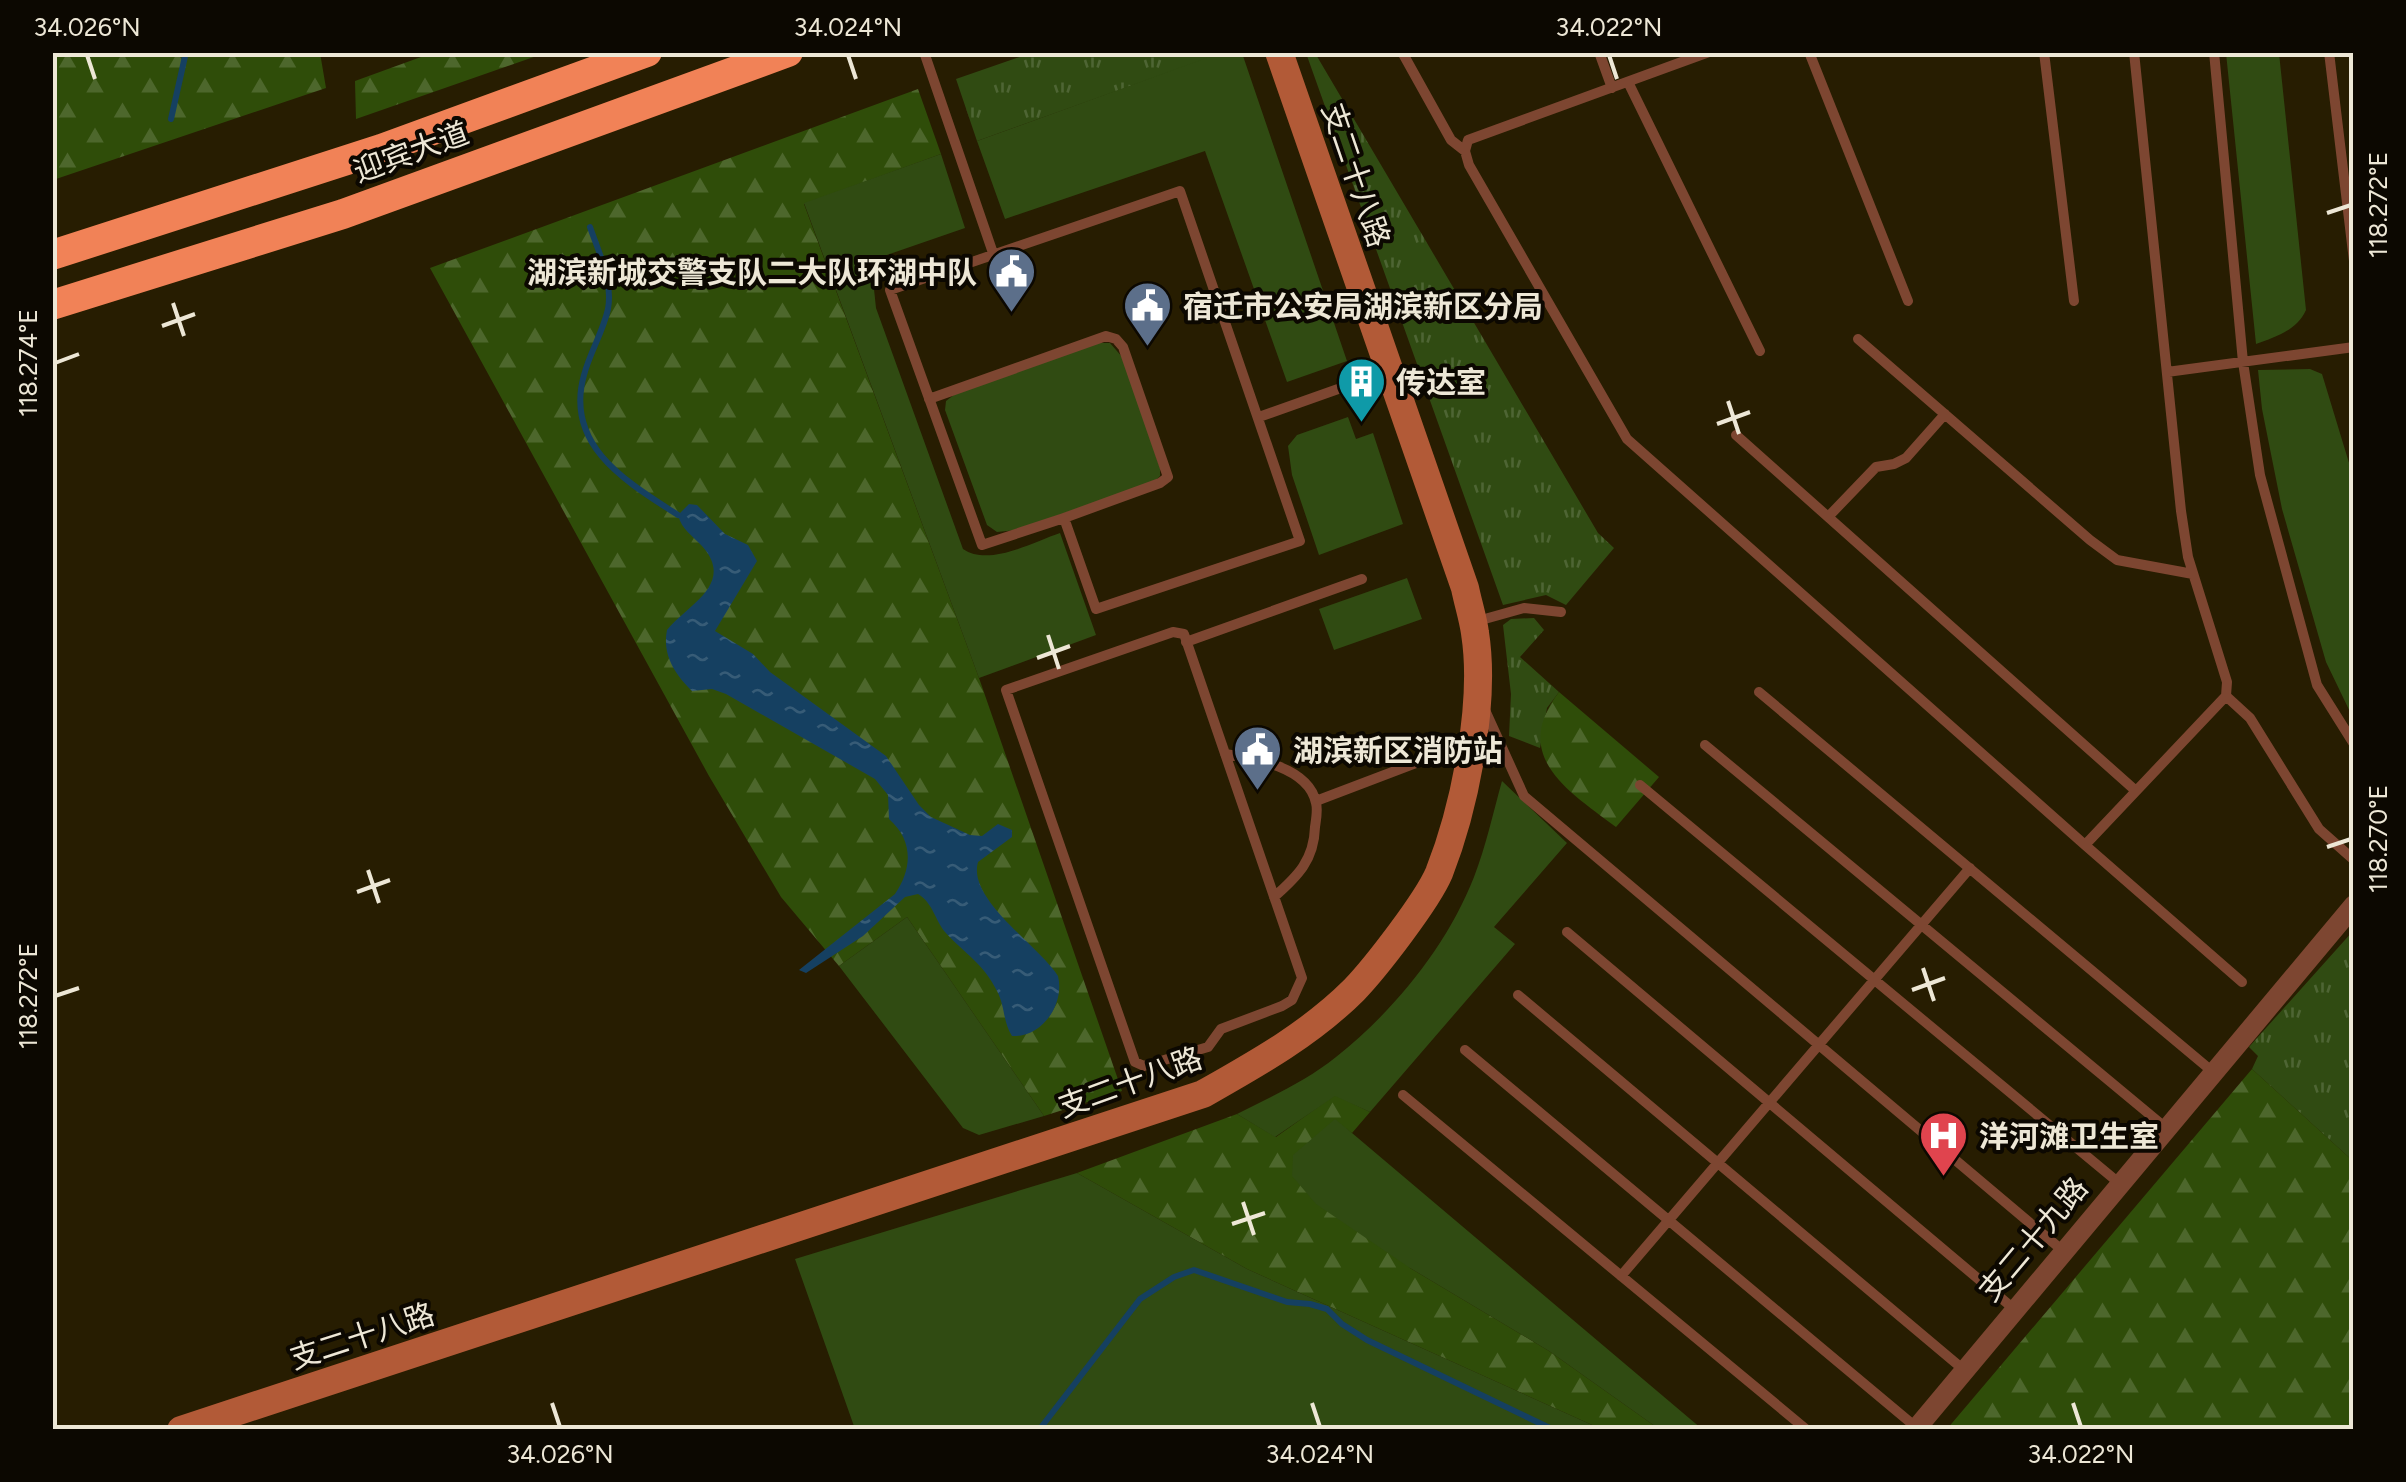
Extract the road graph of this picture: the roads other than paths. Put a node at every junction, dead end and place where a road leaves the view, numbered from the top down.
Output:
1 (647, 52) edge
2 (788, 52) edge
3 (924, 52) edge
4 (1279, 52) edge
5 (1402, 52) edge
6 (1600, 52) edge
7 (1709, 52) edge
8 (1809, 52) edge
9 (2044, 52) edge
10 (2134, 52) edge
11 (2214, 52) edge
12 (2329, 52) edge
13 (1628, 82) junction
14 (1612, 88) junction
15 (1465, 150) junction
16 (993, 253) junction
17 (52, 255) edge
18 (2354, 261) edge
19 (1908, 301) dead end
20 (2074, 301) dead end
21 (52, 306) edge
22 (1858, 339) dead end
23 (2354, 347) edge
24 (1760, 351) dead end
25 (2243, 362) junction
26 (1390, 371) junction
27 (2167, 372) junction
28 (929, 398) junction
29 (1945, 414) junction
30 (1259, 417) junction
31 (1736, 435) dead end
32 (1828, 517) junction
33 (1064, 518) junction
34 (2193, 574) junction
35 (1362, 579) dead end
36 (1561, 612) dead end
37 (1472, 622) junction
38 (1186, 642) junction
39 (1476, 688) junction
40 (1760, 692) dead end
41 (2226, 696) junction
42 (1472, 742) junction
43 (2354, 744) edge
44 (1705, 745) dead end
45 (1225, 754) junction
46 (1640, 785) dead end
47 (2136, 791) junction
48 (1316, 801) junction
49 (2085, 845) junction
50 (2354, 860) edge
51 (1970, 868) junction
52 (1274, 898) junction
53 (2354, 905) edge
54 (1922, 925) junction
55 (1567, 932) dead end
56 (1874, 980) junction
57 (2242, 982) dead end
58 (1518, 994) dead end
59 (1820, 1045) junction
60 (1465, 1050) dead end
61 (2213, 1072) junction
62 (1403, 1095) dead end
63 (1770, 1104) junction
64 (2166, 1128) junction
65 (1717, 1164) junction
66 (2118, 1183) junction
67 (1669, 1220) junction
68 (2062, 1250) junction
69 (1622, 1276) junction
70 (2014, 1308) junction
71 (1964, 1370) junction
72 (1916, 1428) edge
73 (181, 1430) edge
74 (1808, 1430) edge

1 - 17 highway, 迎宾大道
2 - 21 highway, 迎宾大道
3 - 16 lane
4 - 26 street, 支二十八路
5 - 15 lane
6 - 14 lane
7 - 13 lane
8 - 19 lane
9 - 20 lane
10 - 27 lane
11 - 25 lane
12 - 18 lane
13 - 14 lane
13 - 24 lane
14 - 15 lane
15 - 49 lane
16 - 28 lane
16 - 30 lane
22 - 29 lane
23 - 25 lane
25 - 27 lane
25 - 43 lane
26 - 30 lane
26 - 37 street, 支二十八路
27 - 34 lane
28 - 33 lane
28 - 33 lane
29 - 32 lane
29 - 34 lane
30 - 33 lane
31 - 32 lane
32 - 47 lane
34 - 41 lane
35 - 38 lane
36 - 37 lane
37 - 39 street, 支二十八路
38 - 45 lane
38 - 52 lane
39 - 42 street, 支二十八路
39 - 59 lane
40 - 51 lane
41 - 47 lane
41 - 50 lane
42 - 48 lane
42 - 73 street, 支二十八路
44 - 54 lane
45 - 48 lane
45 - 52 lane
46 - 56 lane
47 - 49 lane
48 - 52 lane
49 - 57 lane
51 - 54 lane
51 - 61 lane
53 - 61 street, 支二十九路
54 - 56 lane
54 - 64 lane
55 - 63 lane
56 - 59 lane
56 - 66 lane
58 - 65 lane
59 - 63 lane
59 - 68 lane
60 - 67 lane
61 - 64 street, 支二十九路
62 - 69 lane
63 - 65 lane
63 - 70 lane
64 - 66 street, 支二十九路
65 - 67 lane
65 - 71 lane
66 - 68 street, 支二十九路
67 - 69 lane
67 - 72 lane
68 - 70 street, 支二十九路
69 - 74 lane
70 - 71 street, 支二十九路
71 - 72 street, 支二十九路

